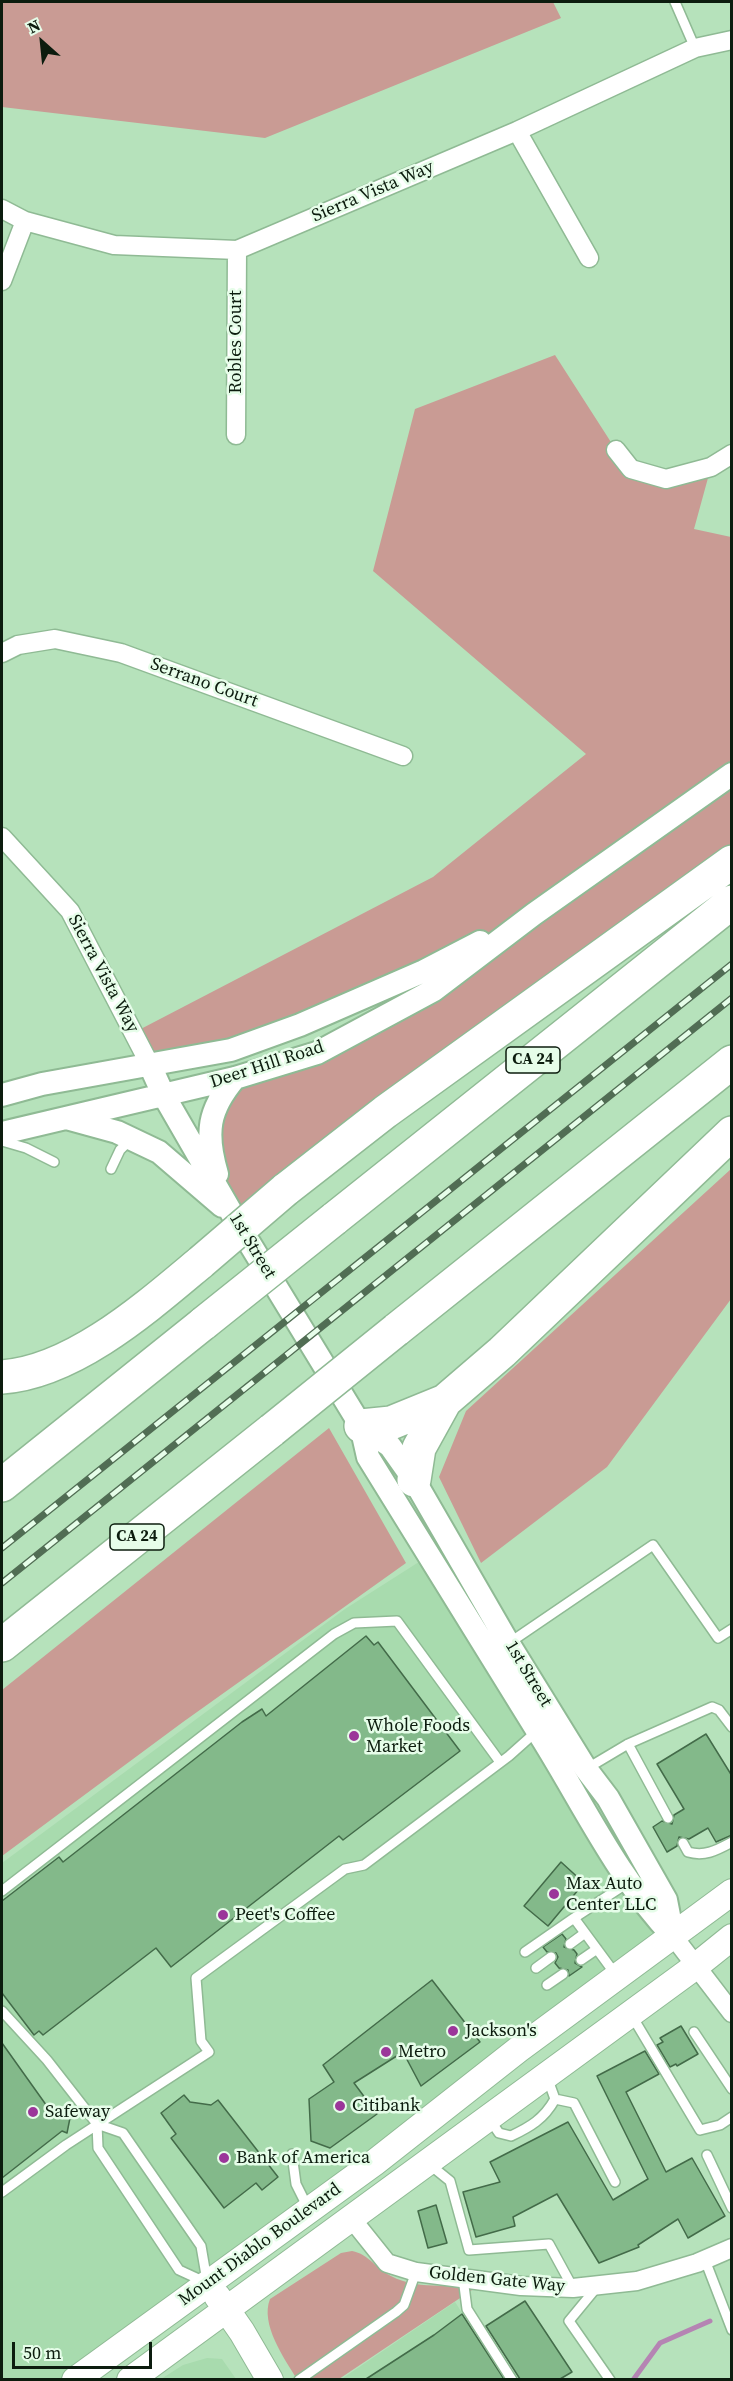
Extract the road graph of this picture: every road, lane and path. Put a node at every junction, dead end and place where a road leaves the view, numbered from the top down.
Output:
1 (675, 2) edge
2 (732, 40) edge
3 (695, 48) junction
4 (517, 131) junction
5 (2, 209) edge
6 (25, 221) junction
7 (237, 250) junction
8 (589, 258) dead end
9 (2, 281) edge
10 (236, 435) dead end
11 (616, 450) dead end
12 (732, 454) edge
13 (2, 653) edge
14 (403, 756) dead end
15 (732, 774) edge
16 (2, 837) edge
17 (732, 862) edge
18 (732, 902) edge
19 (534, 914) junction
20 (732, 1062) edge
21 (149, 1063) junction
22 (235, 1078) junction
23 (164, 1094) junction
24 (2, 1095) edge
25 (61, 1117) junction
26 (2, 1133) edge
27 (732, 1133) edge
28 (132, 1139) junction
29 (2, 1142) edge
30 (54, 1162) dead end
31 (111, 1169) dead end
32 (229, 1207) junction
33 (2, 1377) edge
34 (445, 1401) junction
35 (362, 1426) junction
36 (414, 1480) junction
37 (2, 1485) edge
38 (732, 1629) edge
39 (2, 1645) edge
40 (514, 1651) junction
41 (732, 1727) edge
42 (539, 1734) junction
43 (628, 1744) junction
44 (500, 1762) junction
45 (586, 1769) junction
46 (668, 1818) dead end
47 (732, 1842) edge
48 (683, 1843) dead end
49 (631, 1881) junction
50 (2, 1891) edge
51 (732, 1892) edge
52 (574, 1918) junction
53 (585, 1933) junction
54 (674, 1936) junction
55 (732, 1937) edge
56 (570, 1944) dead end
57 (597, 1949) junction
58 (525, 1952) dead end
59 (551, 1957) dead end
60 (581, 1960) dead end
61 (696, 1966) junction
62 (536, 1968) dead end
63 (563, 1974) dead end
64 (618, 1977) junction
65 (547, 1985) dead end
66 (2, 2012) edge
67 (732, 2013) edge
68 (631, 2014) junction
69 (694, 2032) dead end
70 (546, 2075) junction
71 (732, 2089) edge
72 (555, 2099) junction
73 (732, 2117) edge
74 (488, 2118) junction
75 (97, 2124) junction
76 (292, 2154) dead end
77 (707, 2155) dead end
78 (427, 2162) junction
79 (615, 2182) dead end
80 (2, 2192) edge
81 (732, 2208) edge
82 (308, 2209) junction
83 (351, 2218) junction
84 (732, 2248) edge
85 (705, 2259) junction
86 (416, 2272) junction
87 (463, 2278) junction
88 (208, 2283) junction
89 (598, 2285) junction
90 (573, 2288) junction
91 (226, 2309) junction
92 (732, 2330) edge
93 (75, 2379) edge
94 (130, 2379) edge
95 (270, 2379) edge
96 (299, 2379) edge
97 (512, 2379) edge
98 (610, 2379) edge

1 - 3 lane
2 - 3 street, Sierra Vista Way
3 - 4 street, Sierra Vista Way
4 - 7 street, Sierra Vista Way
4 - 8 street
5 - 6 street, Sierra Vista Way
6 - 7 street, Sierra Vista Way
6 - 9 street
7 - 10 street, Robles Court
11 - 12 street
13 - 14 street, Serrano Court
15 - 19 street, Deer Hill Road
16 - 21 street, Sierra Vista Way
17 - 33 highway, bridge
18 - 37 highway, CA 24, bridge
19 - 21 street, Deer Hill Road
19 - 22 street, Deer Hill Road
20 - 39 highway, CA 24, bridge
21 - 23 street, 1st Street
21 - 24 street, Deer Hill Road
22 - 23 street, Deer Hill Road
22 - 32 street
23 - 25 street, Deer Hill Road
23 - 32 street, 1st Street
25 - 26 street, Deer Hill Road
25 - 28 street
27 - 34 highway
28 - 31 lane
28 - 32 street
29 - 30 lane
32 - 35 street, 1st Street
34 - 35 highway
34 - 36 highway
35 - 36 street, 1st Street
35 - 42 street, 1st Street
36 - 40 street, 1st Street
38 - 40 lane
40 - 42 lane
40 - 45 street, 1st Street
41 - 43 lane
42 - 44 lane
42 - 45 street
42 - 49 street, 1st Street
43 - 45 lane
43 - 46 lane
44 - 50 lane
44 - 75 lane
45 - 54 street, 1st Street
47 - 48 lane
49 - 52 lane
49 - 54 street, 1st Street
51 - 54 main road, Mount Diablo Boulevard
52 - 53 lane
52 - 58 lane
53 - 56 lane
53 - 57 lane
54 - 61 street, 1st Street
54 - 64 main road, Mount Diablo Boulevard
55 - 61 main road, Mount Diablo Boulevard
57 - 60 lane
57 - 64 lane
59 - 62 lane
61 - 67 street, 1st Street
61 - 68 main road, Mount Diablo Boulevard
63 - 65 lane
64 - 82 main road, Mount Diablo Boulevard
66 - 75 lane
68 - 70 main road, Mount Diablo Boulevard
68 - 73 lane
69 - 71 lane
70 - 72 lane
70 - 74 main road, Mount Diablo Boulevard
72 - 74 lane
72 - 79 lane
74 - 78 main road, Mount Diablo Boulevard
75 - 80 lane
75 - 88 lane
75 - 88 lane
76 - 82 lane
77 - 81 lane
78 - 83 main road, Mount Diablo Boulevard
78 - 90 lane
82 - 88 main road, Mount Diablo Boulevard
83 - 86 street, Golden Gate Way
83 - 91 main road, Mount Diablo Boulevard
84 - 85 street, Golden Gate Way
85 - 89 street, Golden Gate Way
85 - 92 lane
86 - 87 street, Golden Gate Way
86 - 96 lane
87 - 90 street, Golden Gate Way
87 - 97 lane
88 - 91 main road
88 - 93 main road, Mount Diablo Boulevard
89 - 90 street, Golden Gate Way
89 - 98 lane
91 - 94 main road, Mount Diablo Boulevard
91 - 95 main road

